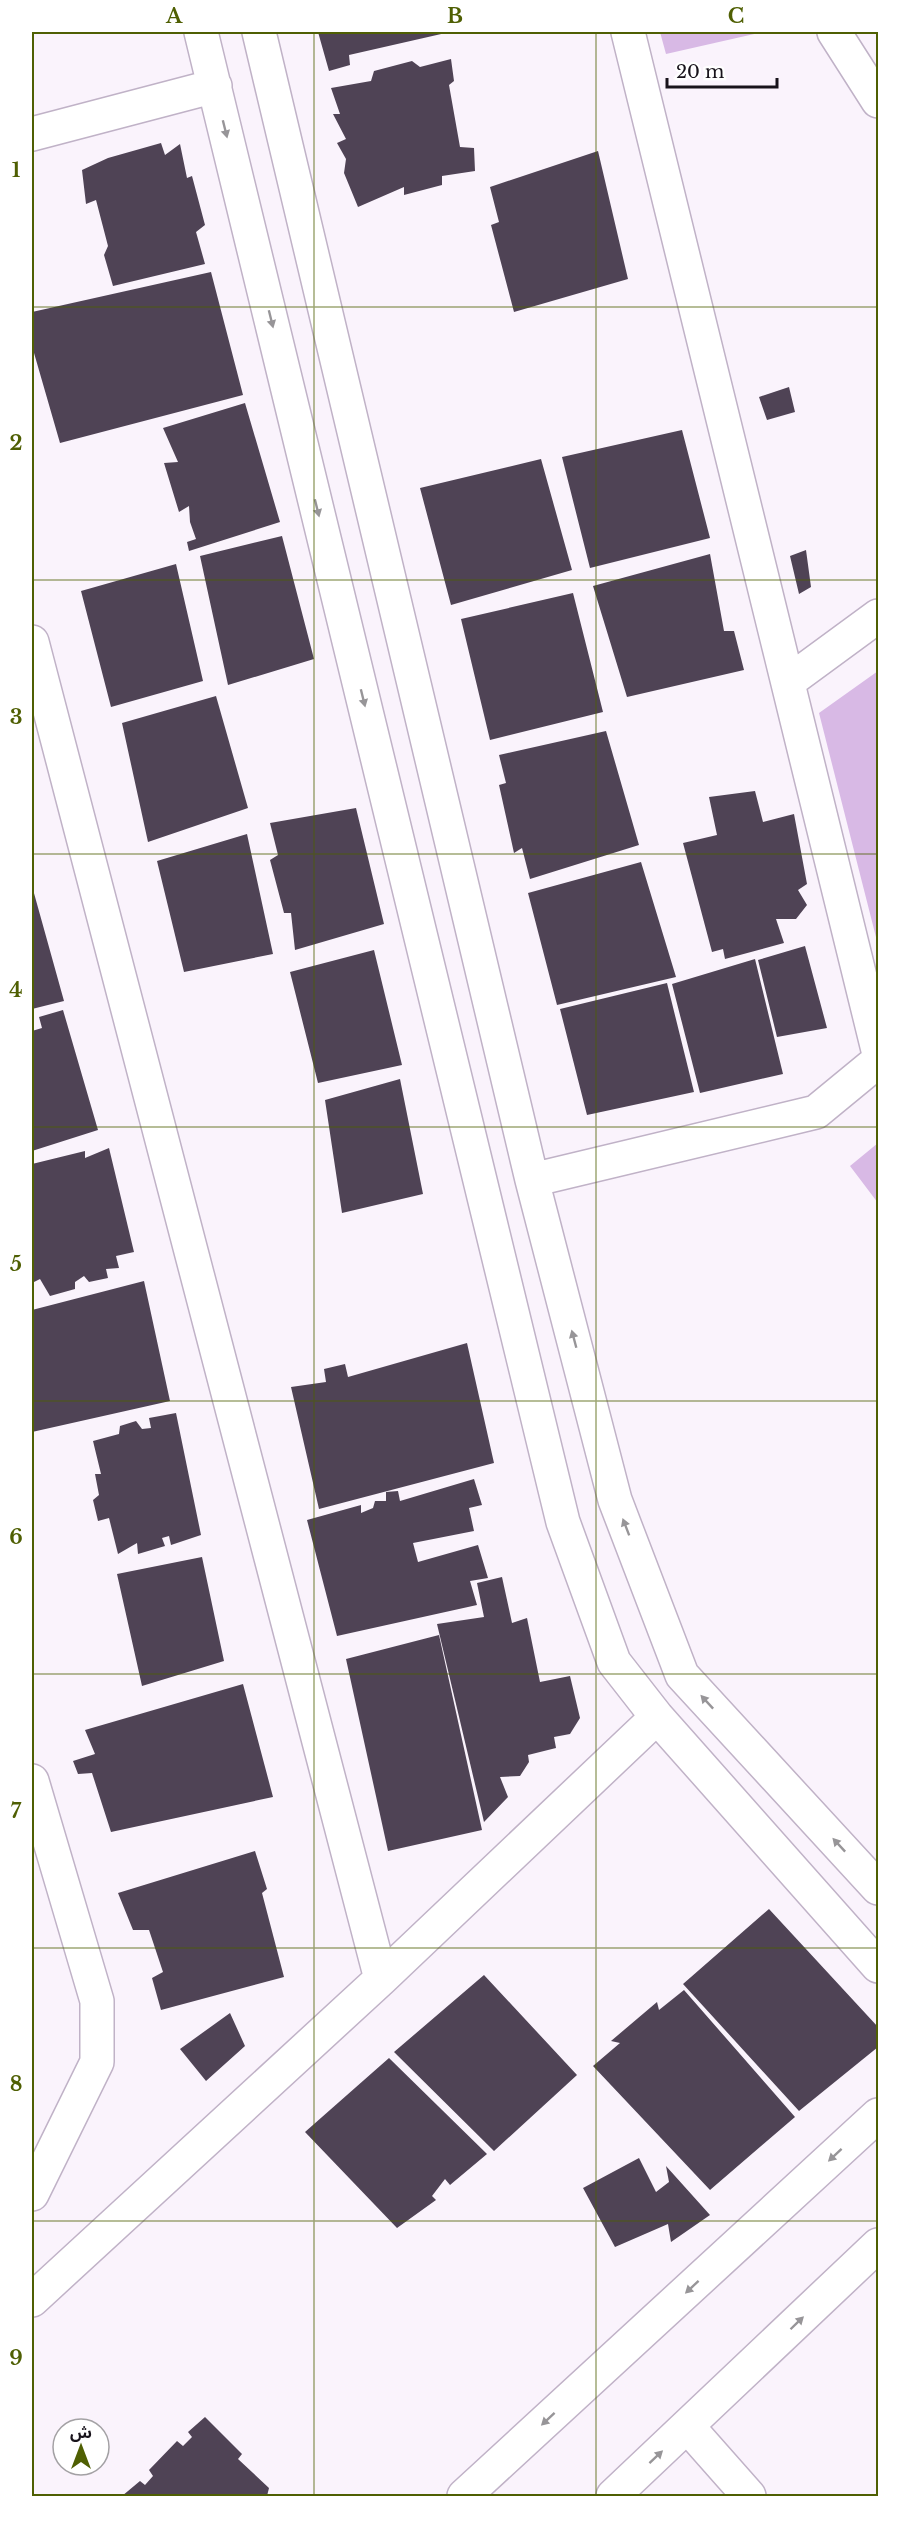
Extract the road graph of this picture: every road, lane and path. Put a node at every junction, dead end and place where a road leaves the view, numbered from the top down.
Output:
1 (201, 32) edge
2 (259, 32) edge
3 (628, 32) edge
4 (834, 32) edge
5 (215, 86) junction
6 (879, 101) edge
7 (32, 134) edge
8 (879, 616) edge
9 (32, 642) edge
10 (788, 682) junction
11 (879, 1050) edge
12 (879, 1061) edge
13 (532, 1180) junction
14 (657, 1717) junction
15 (32, 1781) edge
16 (879, 1888) edge
17 (879, 1966) edge
18 (381, 1979) junction
19 (879, 2115) edge
20 (32, 2194) edge
21 (879, 2245) edge
22 (32, 2300) edge
23 (688, 2427) junction
24 (464, 2496) edge
25 (613, 2496) edge
26 (749, 2496) edge

1 - 5 street
2 - 13 street
3 - 10 street
4 - 6 street
5 - 7 street
5 -> 14 street
8 - 10 street
9 - 18 street
10 - 11 street
12 - 13 street
16 -> 13 street
14 - 17 street
14 - 18 street
15 - 20 street
18 - 22 street
19 -> 24 street
23 -> 21 street
25 -> 23 street
23 - 26 street

